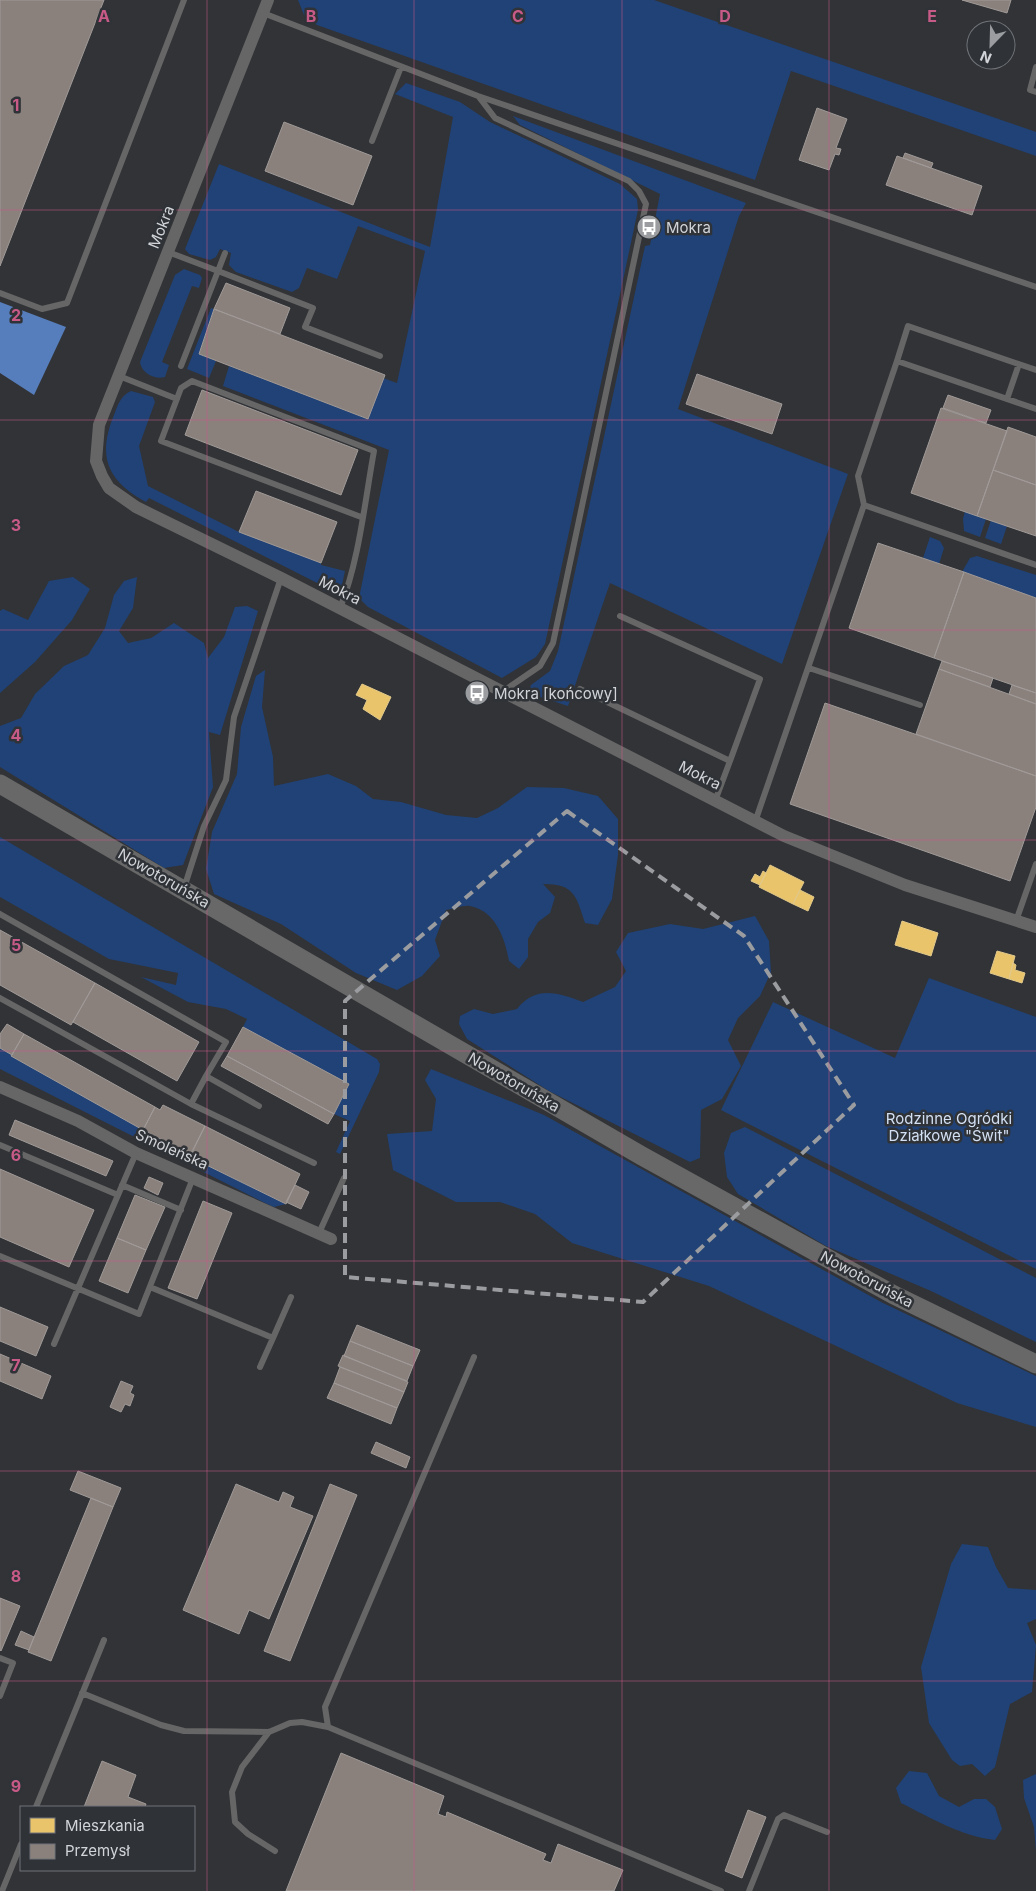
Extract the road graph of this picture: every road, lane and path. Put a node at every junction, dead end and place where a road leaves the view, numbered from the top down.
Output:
1 (184, 0) edge
2 (268, 0) edge
3 (263, 13) junction
4 (401, 67) junction
5 (1036, 67) edge
6 (1036, 92) edge
7 (478, 96) junction
8 (372, 141) dead end
9 (168, 252) junction
10 (225, 253) dead end
11 (218, 271) junction
12 (1036, 286) edge
13 (0, 293) edge
14 (380, 356) dead end
15 (896, 360) junction
16 (1019, 364) junction
17 (181, 366) dead end
18 (1036, 370) edge
19 (119, 376) junction
20 (177, 398) junction
21 (1007, 399) junction
22 (1036, 409) edge
23 (864, 505) junction
24 (361, 517) junction
25 (1036, 565) edge
26 (281, 578) junction
27 (340, 608) junction
28 (620, 616) dead end
29 (809, 668) junction
30 (580, 689) dead end
31 (502, 692) junction
32 (920, 706) dead end
33 (730, 761) junction
34 (0, 784) edge
35 (715, 801) junction
36 (756, 822) junction
37 (1036, 864) edge
38 (184, 889) junction
39 (0, 914) edge
40 (1016, 921) junction
41 (1036, 927) edge
42 (0, 998) edge
43 (206, 1076) junction
44 (0, 1087) edge
45 (191, 1104) junction
46 (260, 1106) dead end
47 (0, 1145) edge
48 (136, 1153) junction
49 (314, 1164) dead end
50 (194, 1177) junction
51 (344, 1178) dead end
52 (122, 1185) junction
53 (118, 1195) junction
54 (181, 1210) junction
55 (325, 1236) joint
56 (0, 1256) edge
57 (150, 1287) junction
58 (78, 1289) junction
59 (291, 1297) dead end
60 (273, 1338) junction
61 (54, 1344) dead end
62 (474, 1357) dead end
63 (1036, 1364) edge
64 (260, 1367) dead end
65 (104, 1640) dead end
66 (0, 1658) edge
67 (82, 1693) junction
68 (0, 1696) edge
69 (328, 1727) junction
70 (269, 1732) junction
71 (36, 1806) edge
72 (827, 1832) dead end
73 (20, 1846) edge
74 (275, 1851) dead end
75 (2, 1891) edge
76 (721, 1891) edge
77 (749, 1891) edge

1 - 13 lane
2 - 3 street, Mokra
3 - 4 lane
3 - 9 street, Mokra
4 - 7 lane
4 - 8 lane
5 - 6 lane
7 - 12 lane
7 - 31 lane
9 - 11 lane
9 - 19 street, Mokra
10 - 11 lane
11 - 14 lane
11 - 17 lane
15 - 16 lane
15 - 21 lane
15 - 23 lane
16 - 18 lane
16 - 21 lane
19 - 20 lane
19 - 26 street, Mokra
20 - 24 lane
20 - 24 lane
21 - 22 lane
23 - 25 lane
23 - 29 lane
24 - 27 lane
26 - 27 street, Mokra
26 - 38 lane
27 - 31 street, Mokra
28 - 33 lane
29 - 32 lane
29 - 36 lane
30 - 33 lane
31 - 35 street, Mokra
33 - 35 lane
34 - 38 main road, Nowotoruńska
35 - 36 street, Mokra
36 - 40 street, Mokra
37 - 40 lane
38 - 63 main road, Nowotoruńska
39 - 43 lane
40 - 41 street, Mokra
42 - 45 lane
43 - 45 lane
43 - 46 lane
44 - 48 street, Smoleńska
45 - 49 lane
47 - 53 lane
48 - 50 street, Smoleńska
48 - 52 lane
50 - 54 lane
50 - 55 street, Smoleńska
51 - 55 lane
52 - 53 lane
52 - 54 lane
53 - 58 lane
54 - 57 lane
56 - 58 lane
57 - 58 lane
57 - 60 lane
58 - 61 lane
59 - 60 lane
60 - 64 lane
62 - 69 lane
65 - 67 lane
66 - 68 lane
67 - 70 lane
67 - 71 lane
69 - 70 lane
69 - 76 lane
70 - 74 lane
72 - 77 lane
73 - 75 lane

